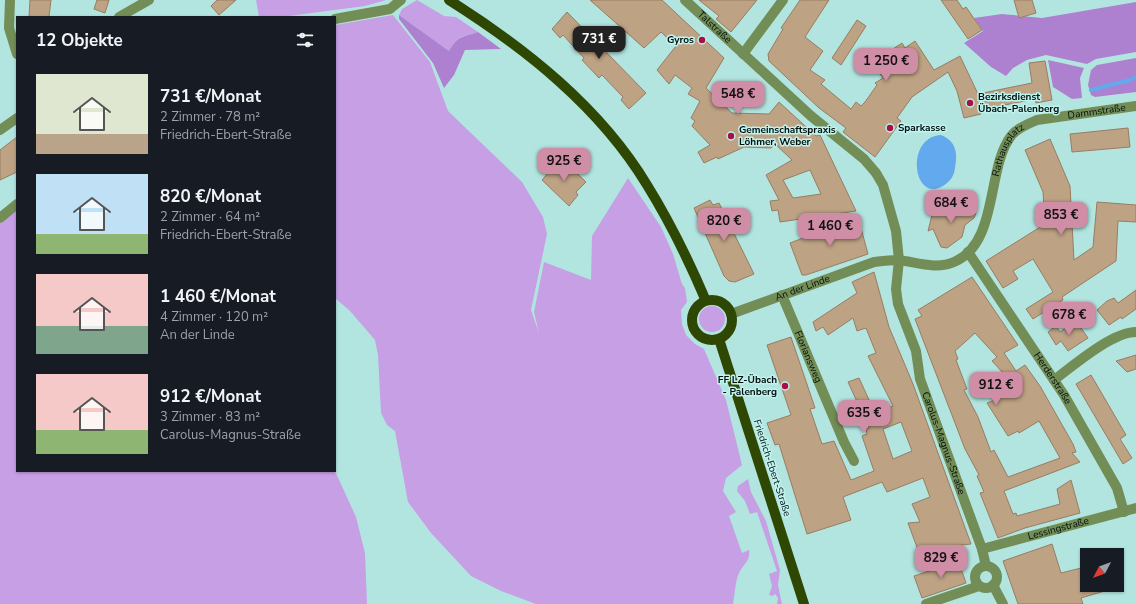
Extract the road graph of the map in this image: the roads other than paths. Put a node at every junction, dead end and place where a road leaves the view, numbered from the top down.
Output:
1 (10, 0) edge
2 (149, 0) edge
3 (401, 0) edge
4 (449, 0) edge
5 (685, 0) edge
6 (783, 0) edge
7 (121, 16) edge
8 (336, 19) edge
9 (16, 51) edge
10 (743, 54) junction
11 (1136, 106) edge
12 (1056, 117) joint
13 (16, 119) edge
14 (0, 130) edge
15 (16, 205) edge
16 (0, 218) edge
17 (968, 252) junction
18 (899, 260) junction
19 (874, 262) joint
20 (782, 296) junction
21 (706, 301) junction
22 (731, 314) junction
23 (1136, 332) edge
24 (719, 339) junction
25 (1054, 380) junction
26 (854, 461) dead end
27 (1136, 508) edge
28 (1124, 512) junction
29 (982, 549) junction
30 (986, 566) junction
31 (993, 585) junction
32 (979, 586) junction
33 (804, 604) edge
34 (926, 604) edge
35 (1003, 604) edge

1 - 9 street
2 - 7 street
3 - 8 street
4 - 21 main road
5 - 10 street, Talstraße
6 - 10 street
10 - 18 street, Talstraße
11 - 12 street, Dammstraße
12 - 17 street, Rathausplatz
13 - 14 street
15 - 16 street
17 - 18 street, Rathausplatz
17 - 25 street, Herderstraße
18 - 19 street, Rathausplatz
18 - 29 street, Carolus-Magnus-Straße
19 - 20 street, An der Linde
20 - 22 street, An der Linde
20 - 26 street, Floriansweg
21 - 22 main road
21 - 24 main road
22 - 24 main road
23 - 25 street
24 - 33 main road, Friedrich-Ebert-Straße
25 - 28 street, Herderstraße
27 - 28 street, Lessingstraße
28 - 29 street, Lessingstraße
29 - 30 street, Carolus-Magnus-Straße
30 - 31 street, Carolus-Magnus-Straße
30 - 32 street
31 - 32 street
31 - 35 street, Carolus-Magnus-Straße
32 - 34 street

